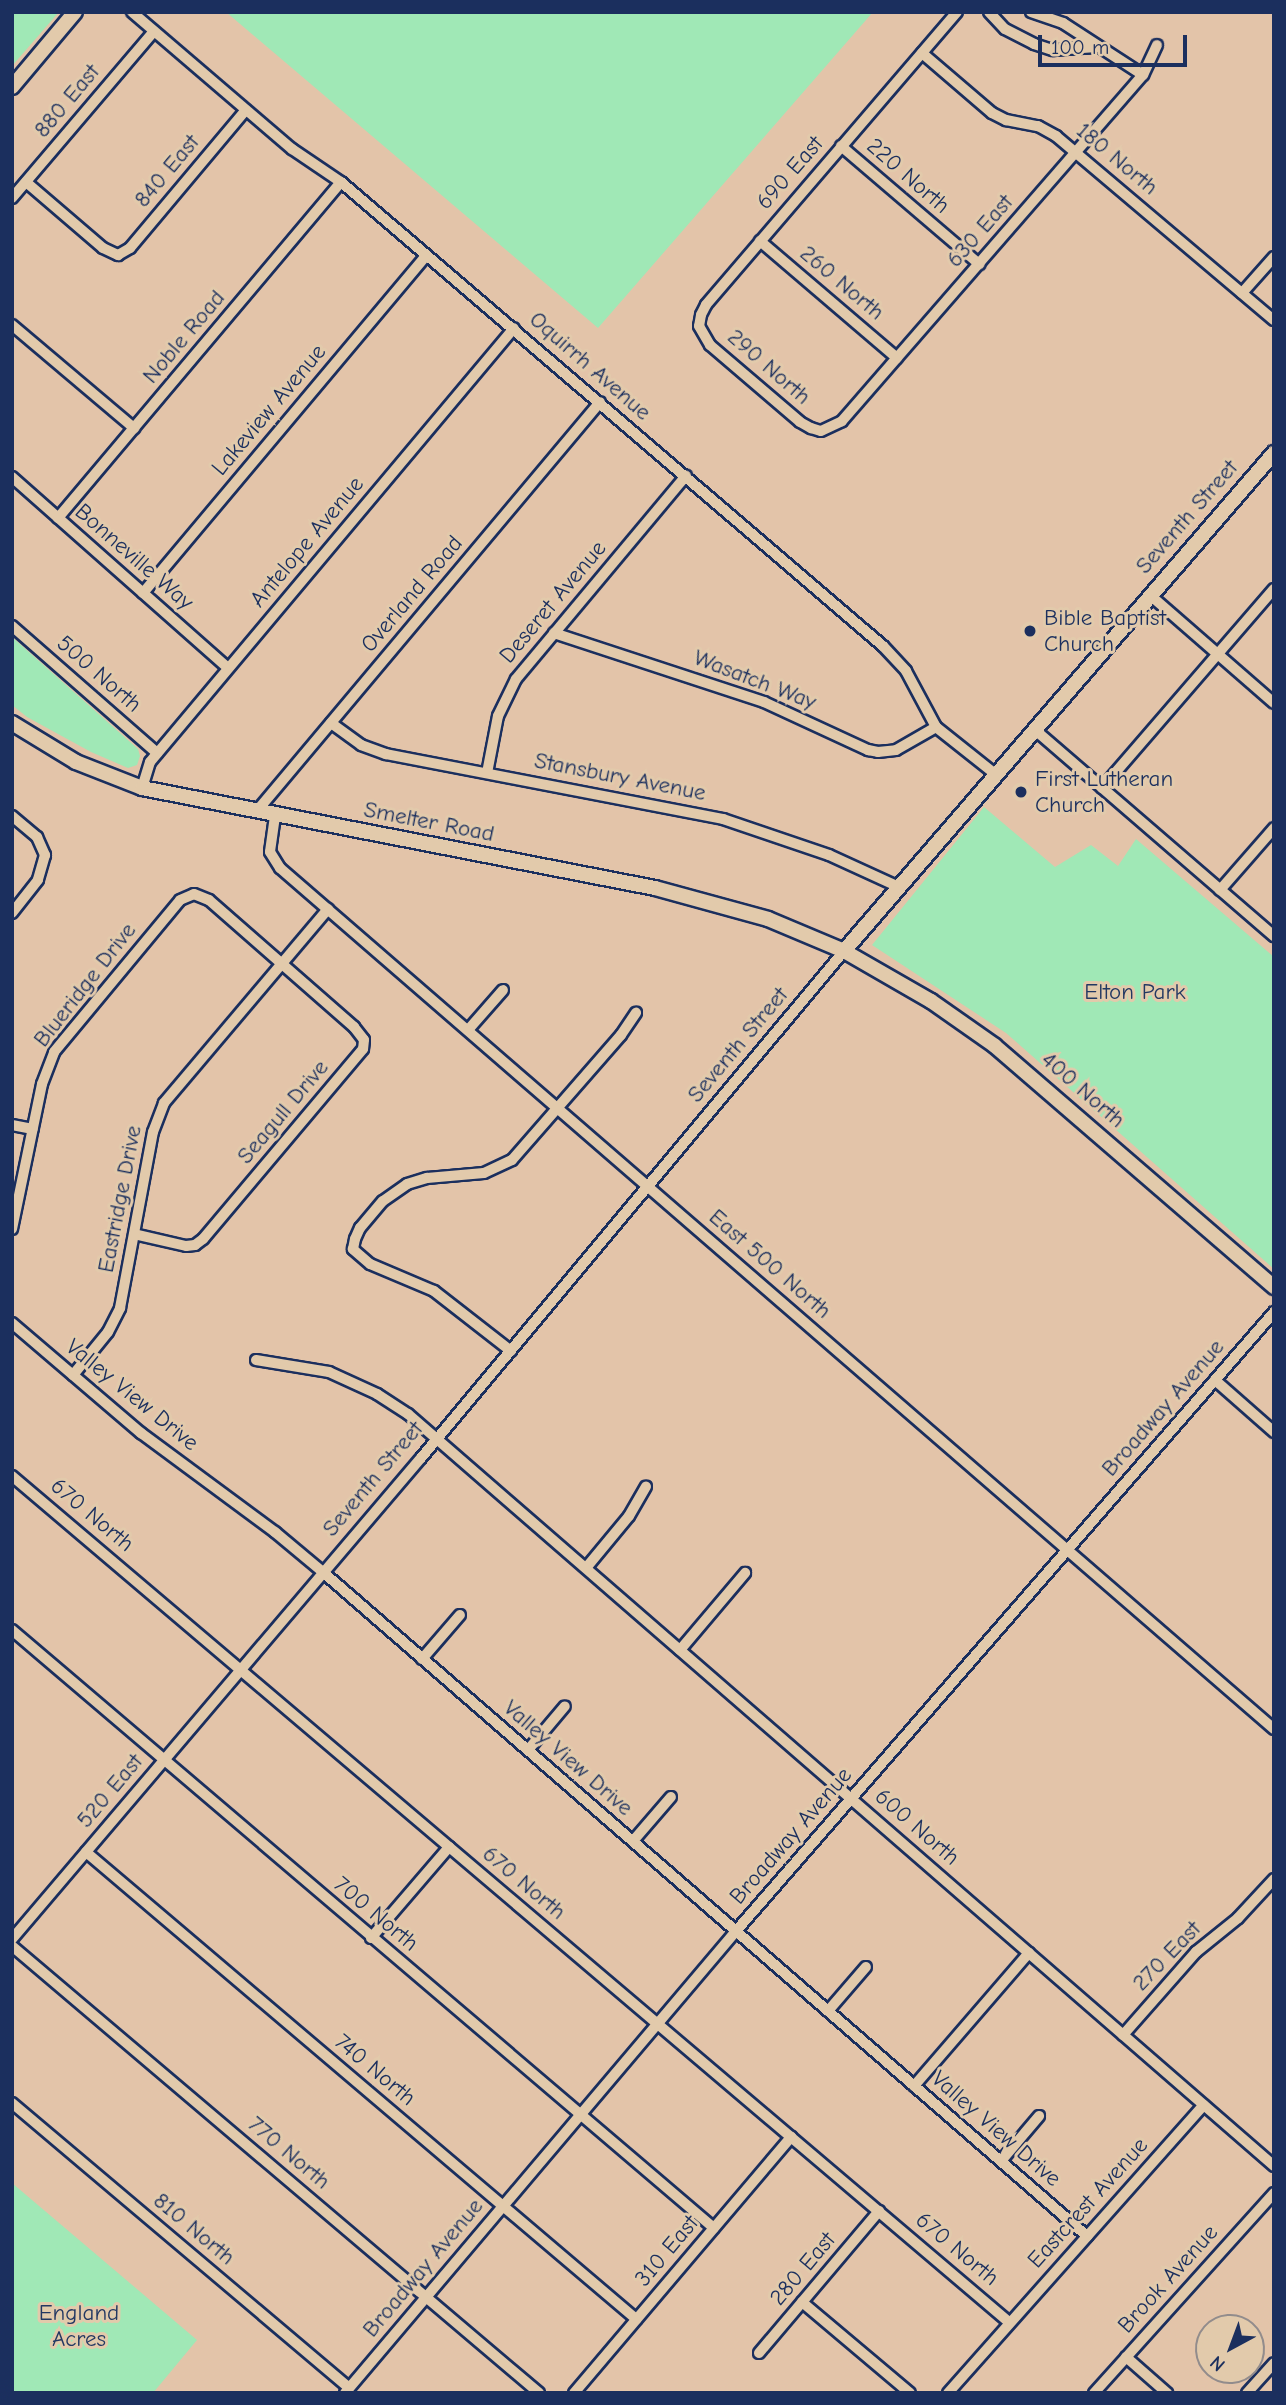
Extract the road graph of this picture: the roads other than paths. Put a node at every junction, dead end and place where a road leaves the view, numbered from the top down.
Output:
1 (75, 12) edge
2 (132, 12) edge
3 (957, 12) edge
4 (989, 12) edge
5 (1031, 12) edge
6 (154, 31) junction
7 (1157, 45) dead end
8 (1097, 47) junction
9 (922, 52) junction
10 (1143, 75) junction
11 (12, 87) edge
12 (246, 110) junction
13 (841, 146) junction
14 (1077, 152) junction
15 (26, 182) junction
16 (341, 182) junction
17 (12, 198) edge
18 (760, 241) junction
19 (427, 255) junction
20 (1274, 257) edge
21 (979, 264) junction
22 (1242, 293) junction
23 (1274, 320) edge
24 (12, 325) edge
25 (699, 326) joint
26 (514, 328) junction
27 (897, 358) junction
28 (600, 402) junction
29 (134, 428) junction
30 (821, 431) joint
31 (1274, 453) edge
32 (686, 476) junction
33 (12, 477) edge
34 (58, 518) junction
35 (1274, 589) edge
36 (144, 593) junction
37 (1150, 595) junction
38 (12, 626) edge
39 (554, 633) junction
40 (1217, 654) junction
41 (228, 668) junction
42 (1274, 703) edge
43 (12, 723) edge
44 (331, 723) junction
45 (936, 727) junction
46 (1034, 729) junction
47 (157, 753) junction
48 (487, 773) junction
49 (995, 775) junction
50 (142, 788) junction
51 (1102, 788) junction
52 (256, 812) junction
53 (12, 816) edge
54 (275, 816) junction
55 (1274, 828) edge
56 (899, 887) junction
57 (1220, 890) junction
58 (328, 909) junction
59 (12, 914) edge
60 (1274, 936) edge
61 (844, 951) junction
62 (281, 963) junction
63 (503, 990) dead end
64 (636, 1013) dead end
65 (468, 1031) junction
66 (558, 1109) junction
67 (12, 1125) edge
68 (33, 1129) junction
69 (649, 1187) junction
70 (12, 1229) edge
71 (134, 1234) junction
72 (1274, 1287) edge
73 (1274, 1312) edge
74 (12, 1323) edge
75 (510, 1351) junction
76 (256, 1360) dead end
77 (73, 1375) junction
78 (1215, 1380) junction
79 (1274, 1432) edge
80 (437, 1439) junction
81 (12, 1476) edge
82 (646, 1487) dead end
83 (1067, 1550) junction
84 (586, 1568) junction
85 (324, 1573) junction
86 (745, 1573) dead end
87 (460, 1615) dead end
88 (12, 1630) edge
89 (680, 1650) junction
90 (422, 1659) junction
91 (240, 1669) junction
92 (565, 1706) dead end
93 (1274, 1729) edge
94 (528, 1750) junction
95 (163, 1761) junction
96 (671, 1797) dead end
97 (851, 1798) junction
98 (633, 1841) junction
99 (449, 1847) junction
100 (86, 1852) junction
101 (1274, 1879) edge
102 (736, 1931) junction
103 (371, 1938) junction
104 (12, 1939) edge
105 (12, 1946) edge
106 (1029, 1953) junction
107 (866, 1967) dead end
108 (828, 2011) junction
109 (657, 2023) junction
110 (1123, 2035) junction
111 (914, 2086) junction
112 (12, 2103) edge
113 (1204, 2105) junction
114 (580, 2115) junction
115 (1040, 2116) dead end
116 (791, 2137) junction
117 (1001, 2161) junction
118 (1274, 2166) edge
119 (1274, 2193) edge
120 (503, 2206) junction
121 (879, 2211) junction
122 (714, 2228) junction
123 (1087, 2236) junction
124 (426, 2297) junction
125 (802, 2302) junction
126 (636, 2319) junction
127 (1009, 2322) junction
128 (759, 2353) dead end
129 (1126, 2357) junction
130 (1274, 2363) edge
131 (347, 2390) edge
132 (538, 2393) edge
133 (574, 2393) edge
134 (910, 2393) edge
135 (948, 2393) edge
136 (1094, 2393) edge
137 (1167, 2393) edge
138 (1247, 2393) edge

1 - 11 street
2 - 6 street, Oquirrh Avenue
3 - 9 street, 690 East
4 - 8 street
5 - 8 street
6 - 12 street, Oquirrh Avenue
6 - 15 street, 880 East
7 - 10 street, 630 East
8 - 10 street
9 - 13 street, 690 East
9 - 14 street, 180 North
10 - 14 street, 630 East
12 - 15 street, 840 East
12 - 16 street, Oquirrh Avenue
13 - 18 street, 690 East
13 - 21 street, 220 North
14 - 21 street, 630 East
14 - 22 street, 180 North
15 - 17 street, 880 East
16 - 19 street, Oquirrh Avenue
16 - 29 street, Noble Road
18 - 25 street, 690 East
18 - 27 street, 260 North
19 - 26 street, Oquirrh Avenue
19 - 36 street, Lakeview Avenue
20 - 22 street
21 - 27 street, 630 East
22 - 23 street, 180 North
24 - 29 street
25 - 30 street, 290 North
26 - 28 street, Oquirrh Avenue
26 - 41 street, Antelope Avenue
27 - 30 street, 630 East
28 - 32 street, Oquirrh Avenue
28 - 44 street, Overland Road
29 - 34 street, Noble Road
31 - 37 street, Seventh Street
32 - 39 street, Deseret Avenue
32 - 45 street, Oquirrh Avenue
33 - 34 street, Bonneville Way
34 - 36 street, Bonneville Way
35 - 40 street
36 - 41 street, Bonneville Way
37 - 40 street
37 - 46 street, Seventh Street
38 - 47 street, 500 North
39 - 45 street, Wasatch Way
39 - 48 street, Deseret Avenue
40 - 42 street
40 - 51 street
41 - 47 street, Antelope Avenue
43 - 50 street, Smelter Road
44 - 48 street, Stansbury Avenue
44 - 52 street, Overland Road
45 - 49 street, Oquirrh Avenue
46 - 49 street, Seventh Street
46 - 51 street
47 - 50 street, Antelope Avenue
48 - 56 street, Stansbury Avenue
49 - 56 street, Seventh Street
50 - 52 street, Smelter Road
51 - 57 street
52 - 54 street, Smelter Road
53 - 59 street
54 - 58 street, East 500 North
54 - 61 street, Smelter Road
55 - 57 street
56 - 61 street, Seventh Street
57 - 60 street
58 - 62 street, Eastridge Drive
58 - 65 street, East 500 North
61 - 69 street, Seventh Street
61 - 72 street, 400 North
62 - 68 street, Blueridge Drive
62 - 71 street, Eastridge Drive
62 - 71 street, Seagull Drive
63 - 65 street
64 - 66 street
65 - 66 street, East 500 North
66 - 69 street, East 500 North
66 - 75 street
67 - 68 street
68 - 70 street, Blueridge Drive
69 - 75 street, Seventh Street
69 - 83 street, East 500 North
71 - 77 street, Eastridge Drive
73 - 78 street, Broadway Avenue
74 - 77 street, Valley View Drive
75 - 80 street, Seventh Street
76 - 80 street, 600 North
77 - 85 street, Valley View Drive
78 - 79 street
78 - 83 street, Broadway Avenue
80 - 84 street, 600 North
80 - 85 street, Seventh Street
81 - 91 street, 670 North
82 - 84 street
83 - 93 street, East 500 North
83 - 97 street, Broadway Avenue
84 - 89 street, 600 North
85 - 90 street, Valley View Drive
85 - 91 street, Seventh Street
86 - 89 street
87 - 90 street
88 - 95 street, 700 North
89 - 97 street, 600 North
90 - 94 street, Valley View Drive
91 - 95 street, 520 East
91 - 99 street, 670 North
92 - 94 street
94 - 98 street, Valley View Drive
95 - 100 street, 520 East
95 - 103 street, 700 North
96 - 98 street
97 - 102 street, Broadway Avenue
97 - 106 street, 600 North
98 - 102 street, Valley View Drive
99 - 103 street
99 - 109 street, 670 North
100 - 104 street, 520 East
100 - 120 street, 740 North
101 - 110 street, 270 East
102 - 108 street, Valley View Drive
102 - 109 street, Broadway Avenue
103 - 114 street, 700 North
105 - 124 street, 770 North
106 - 110 street, 600 North
106 - 111 street
107 - 108 street
108 - 111 street, Valley View Drive
109 - 114 street, Broadway Avenue
109 - 116 street, 670 North
110 - 113 street, 600 North
111 - 117 street, Valley View Drive
112 - 131 street, 810 North
113 - 118 street, 600 North
113 - 123 street, Eastcrest Avenue
114 - 120 street, Broadway Avenue
114 - 122 street, 700 North
115 - 117 street
116 - 121 street, 670 North
116 - 122 street, 310 East
117 - 123 street, Valley View Drive
119 - 129 street, Brook Avenue
120 - 124 street, Broadway Avenue
120 - 126 street, 740 North
121 - 125 street, 280 East
121 - 127 street, 670 North
122 - 126 street, 310 East
123 - 127 street, Eastcrest Avenue
124 - 131 street, Broadway Avenue
124 - 132 street, 770 North
125 - 128 street, 280 East
125 - 134 street
126 - 133 street, 310 East
127 - 135 street, Eastcrest Avenue
129 - 136 street, Brook Avenue
129 - 137 street
130 - 138 street

